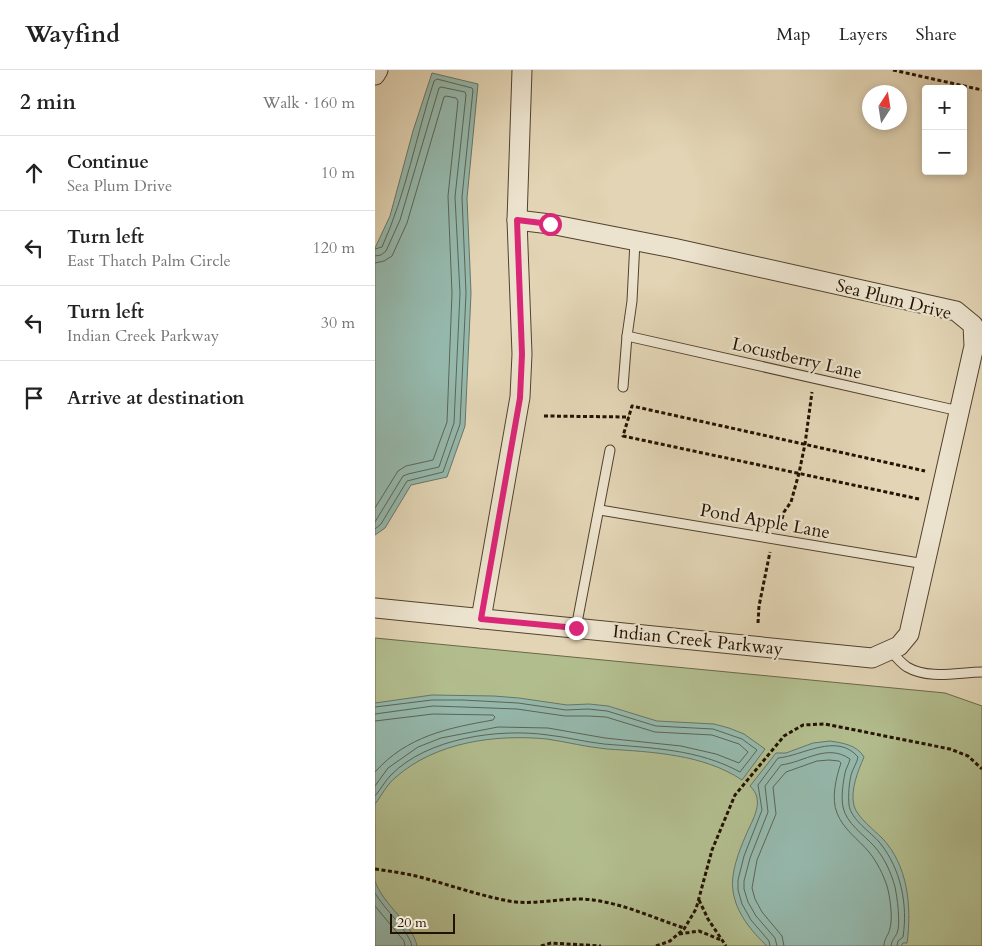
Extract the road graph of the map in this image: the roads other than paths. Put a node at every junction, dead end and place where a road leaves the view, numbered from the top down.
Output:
1 (378, 70) edge
2 (522, 70) edge
3 (375, 75) edge
4 (517, 220) junction
5 (635, 240) junction
6 (627, 336) junction
7 (623, 387) dead end
8 (959, 411) junction
9 (610, 450) dead end
10 (600, 510) junction
11 (925, 564) junction
12 (375, 608) edge
13 (481, 619) junction
14 (576, 628) junction
15 (894, 648) junction
16 (982, 672) edge

1 - 3 street
2 - 4 street
4 - 5 street, Sea Plum Drive
4 - 13 street
5 - 6 lane
5 - 8 street, Sea Plum Drive
6 - 7 lane
6 - 8 lane, Locustberry Lane
8 - 11 street, Sea Plum Drive
9 - 10 lane
10 - 11 lane, Pond Apple Lane
10 - 14 lane
11 - 15 street, Sea Plum Drive
12 - 13 street, Indian Creek Parkway
13 - 14 street, Indian Creek Parkway
14 - 15 street, Indian Creek Parkway
15 - 16 lane

